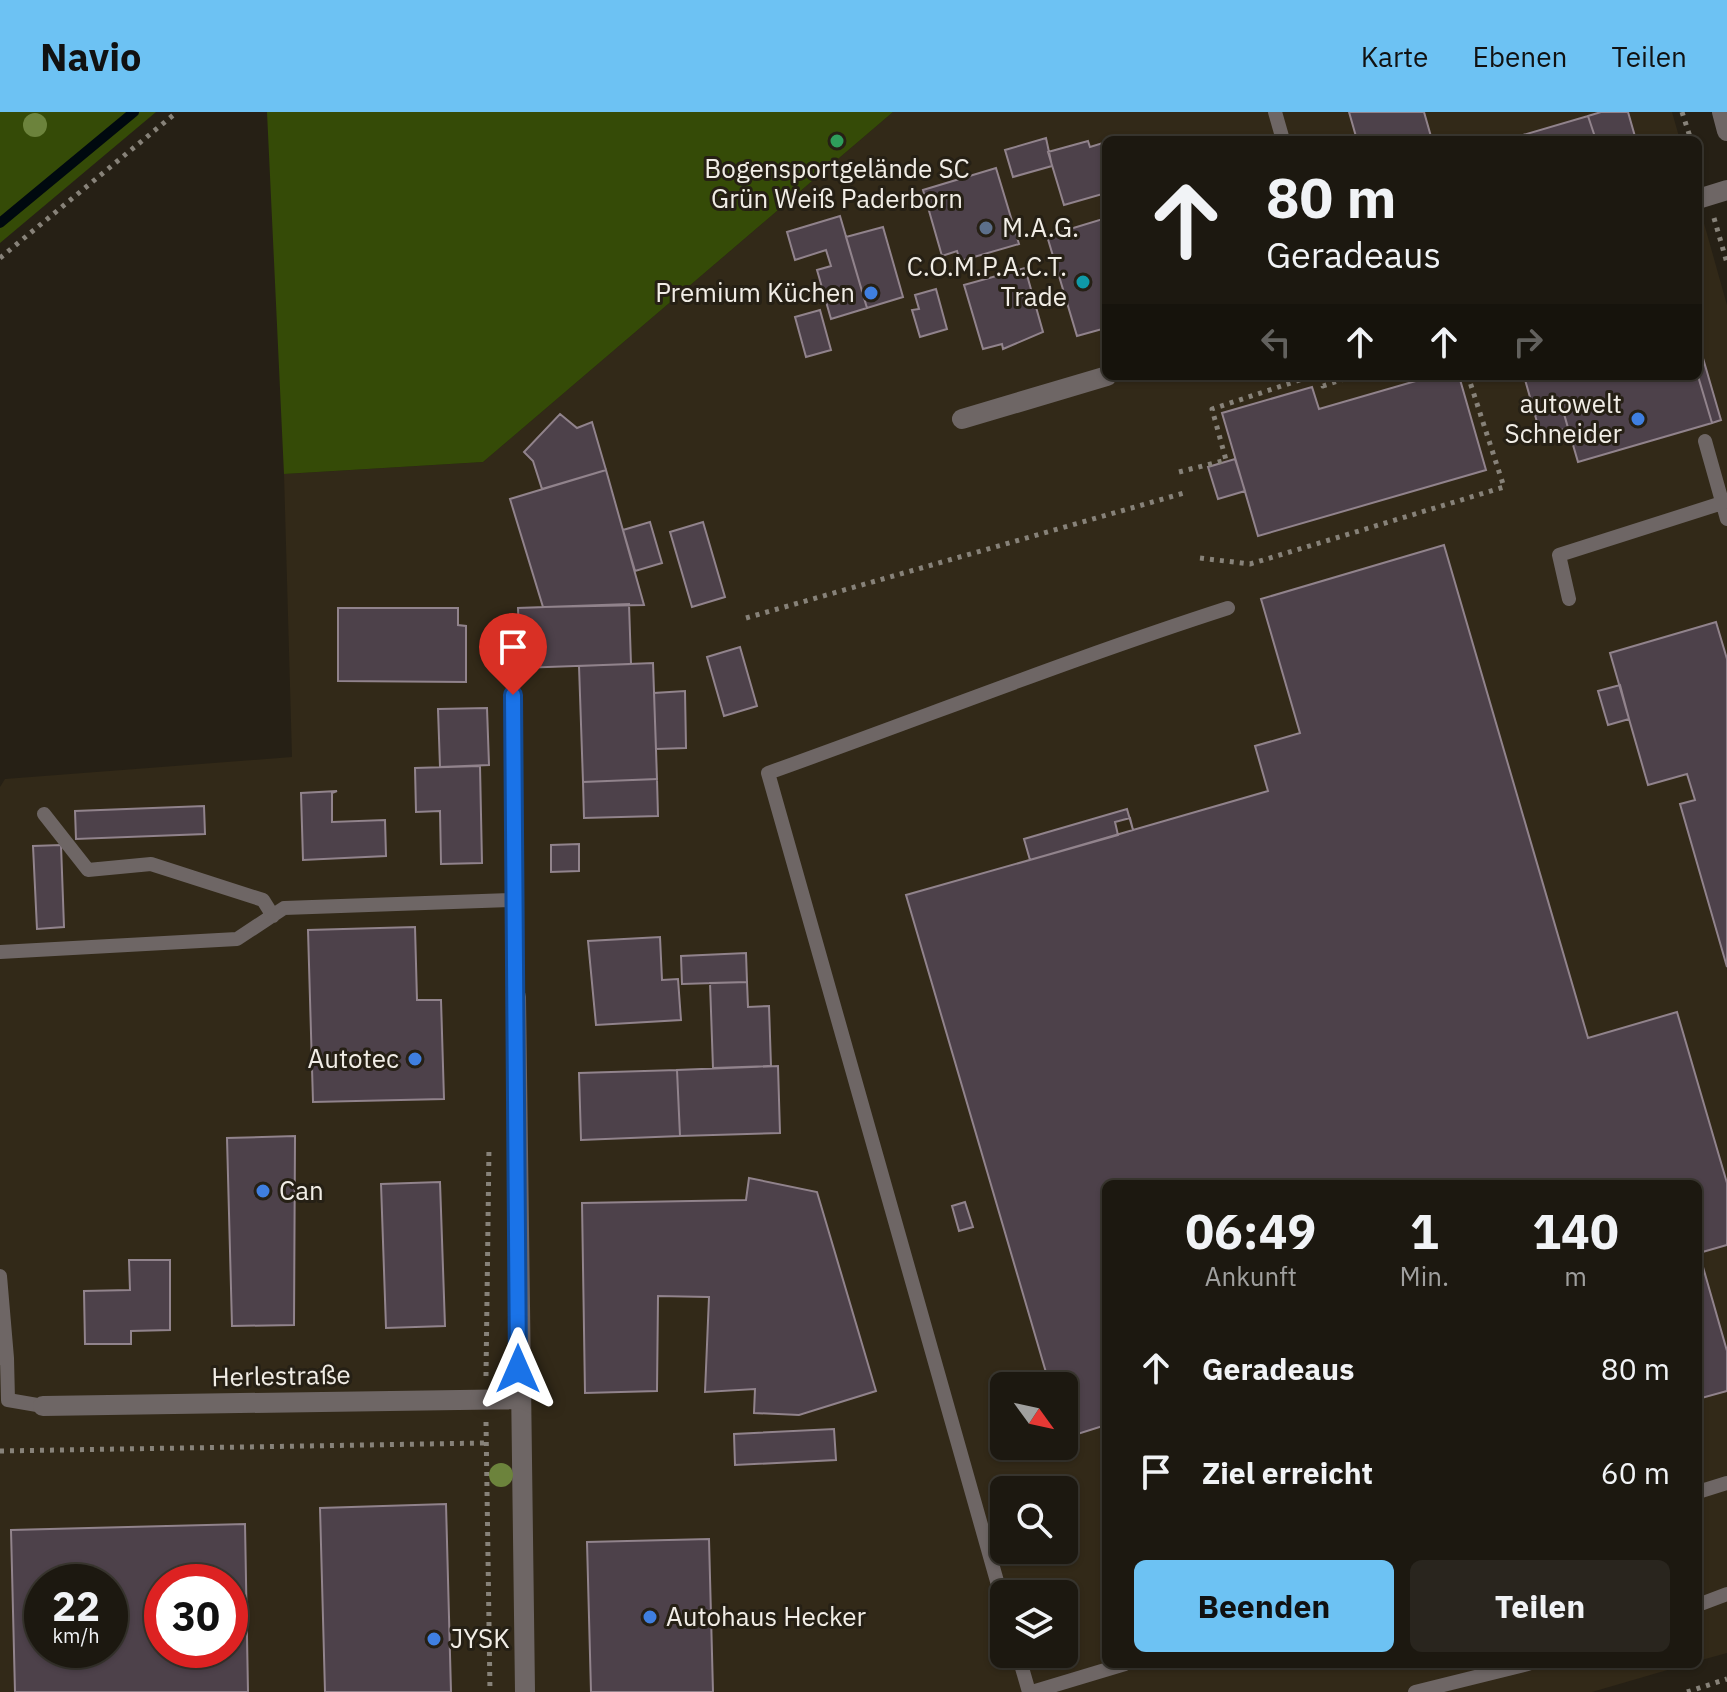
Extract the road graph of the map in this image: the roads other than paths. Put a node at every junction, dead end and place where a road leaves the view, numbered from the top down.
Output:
1 (1275, 112) edge
2 (1722, 112) edge
3 (1727, 131) edge
4 (1282, 136) edge
5 (1727, 190) edge
6 (1702, 198) edge
7 (1102, 377) edge
8 (962, 419) dead end
9 (1705, 441) dead end
10 (1722, 503) junction
11 (1727, 519) edge
12 (1569, 599) dead end
13 (1228, 608) dead end
14 (513, 695) dead end
15 (44, 814) dead end
16 (512, 900) junction
17 (273, 916) junction
18 (0, 952) edge
19 (516, 997) joint
20 (0, 1276) edge
21 (1, 1307) edge
22 (3, 1358) edge
23 (519, 1399) junction
24 (43, 1406) joint
25 (1727, 1483) edge
26 (1702, 1491) edge
27 (997, 1580) edge
28 (1727, 1594) edge
29 (1702, 1603) edge
30 (1022, 1668) edge
31 (1111, 1668) edge
32 (1512, 1668) edge
33 (525, 1692) edge
34 (1030, 1692) edge
35 (1415, 1692) edge

1 - 4 lane
2 - 3 street
5 - 6 street
7 - 8 street
9 - 10 lane
10 - 11 lane
10 - 12 lane
13 - 27 lane
14 - 16 lane
15 - 17 lane
16 - 17 lane
16 - 19 lane
17 - 18 lane
19 - 23 street
20 - 21 lane
21 - 22 lane
22 - 24 lane
23 - 24 street, Herlestraße
23 - 33 street
25 - 26 lane
28 - 29 lane
30 - 34 lane
31 - 34 lane
32 - 35 lane

